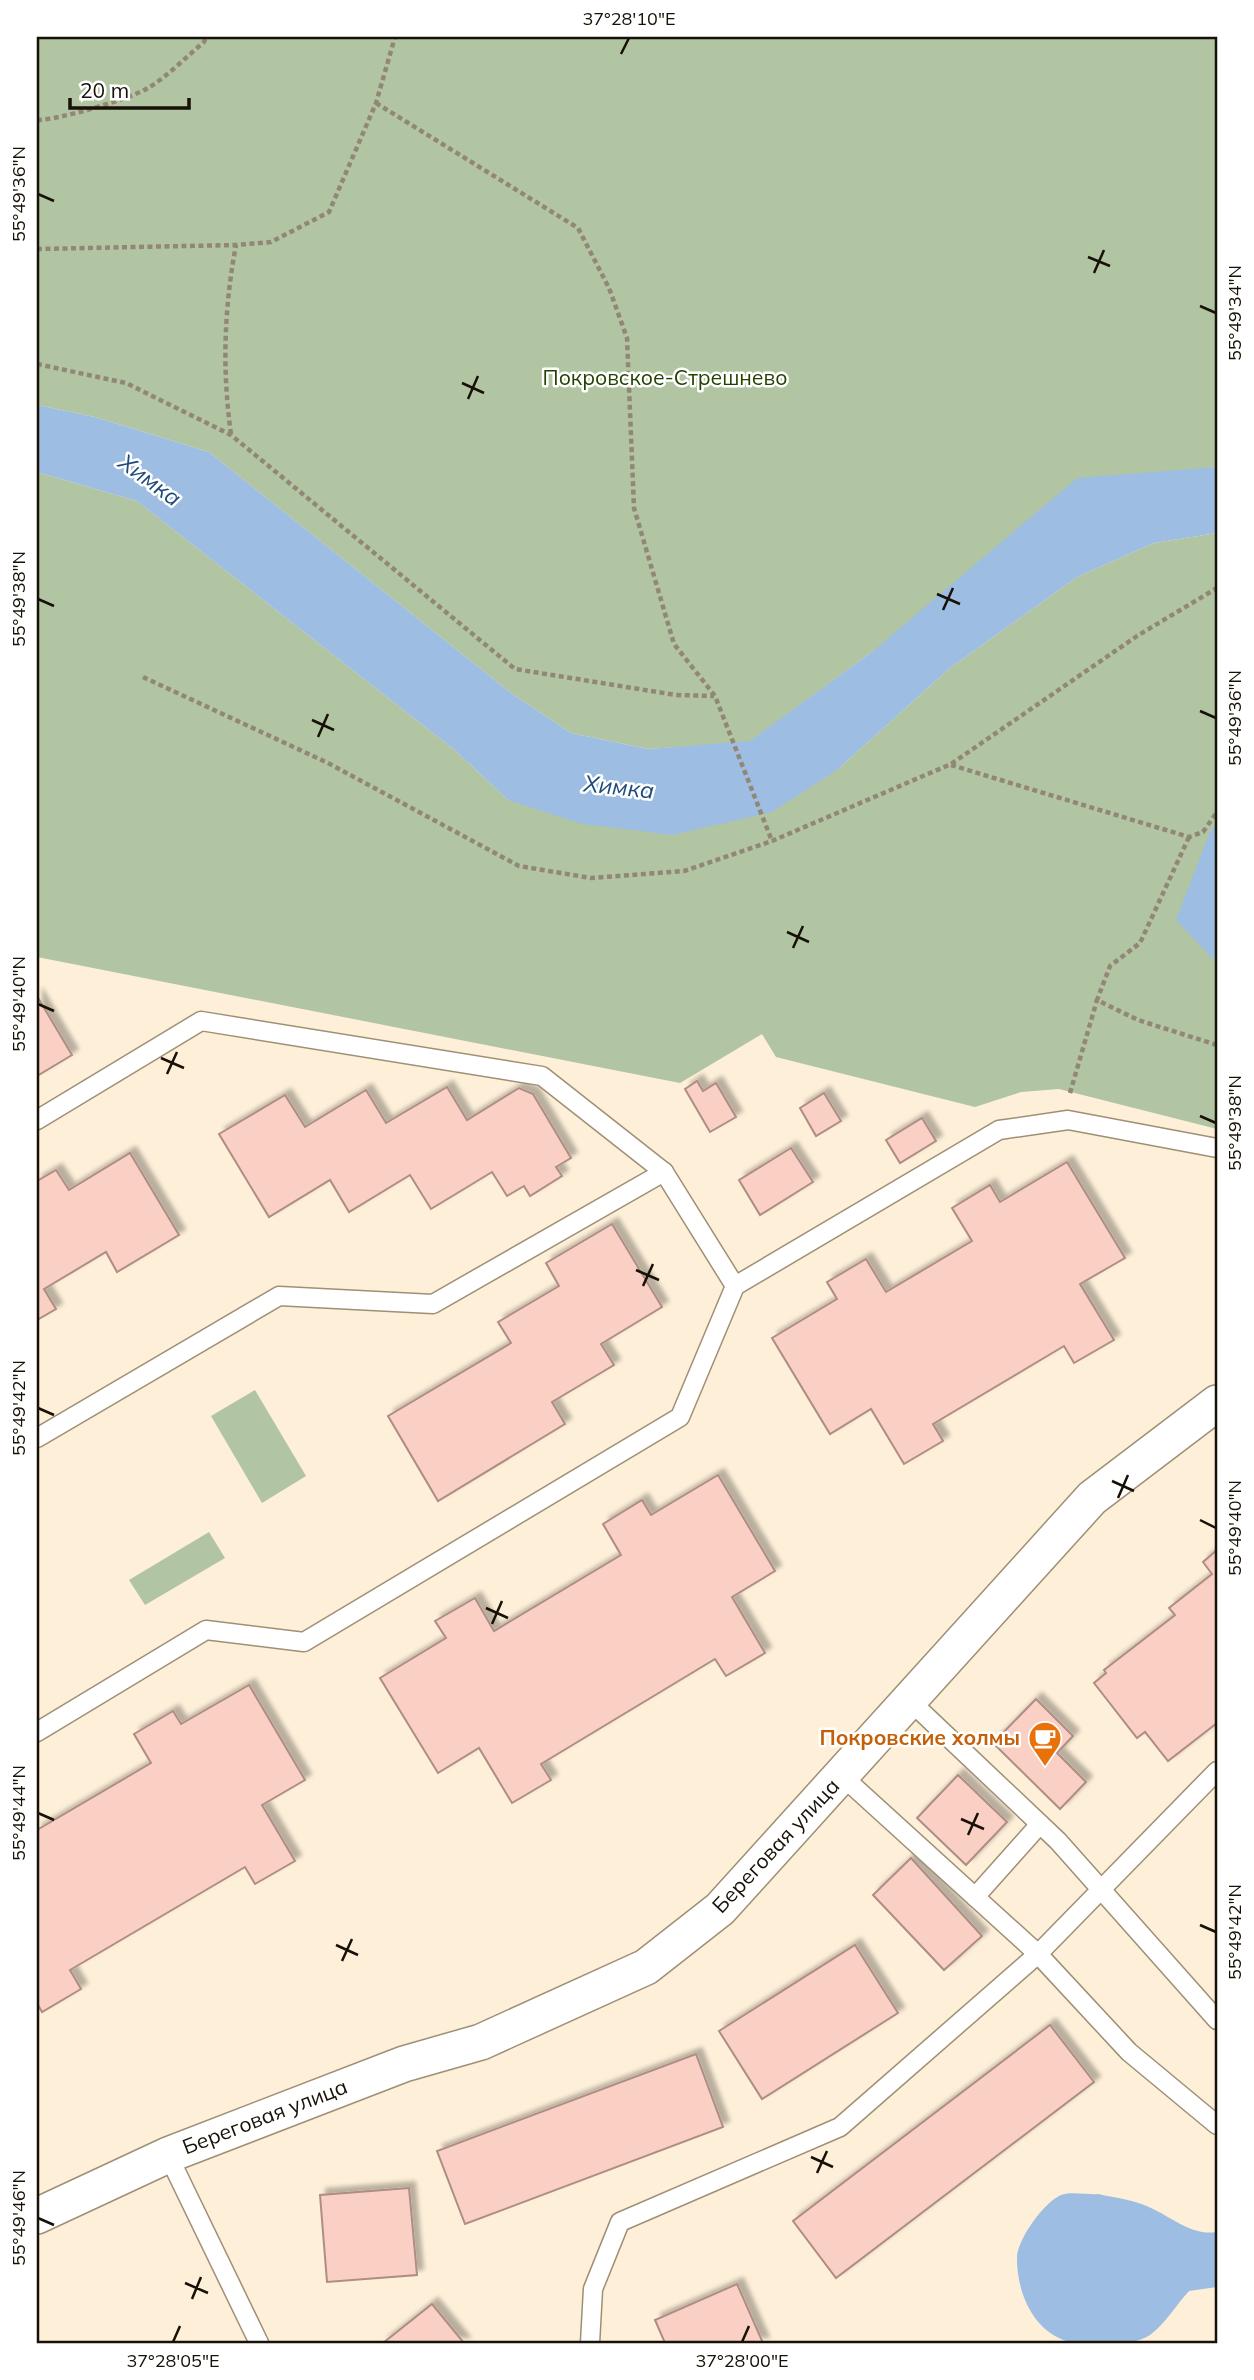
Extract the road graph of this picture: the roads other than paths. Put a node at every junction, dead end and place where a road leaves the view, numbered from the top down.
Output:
1 (37, 1120) edge
2 (1217, 1148) edge
3 (664, 1172) junction
4 (735, 1286) junction
5 (1217, 1403) edge
6 (37, 1438) edge
7 (909, 1700) junction
8 (37, 1732) edge
9 (1217, 1771) edge
10 (841, 1775) junction
11 (1040, 1824) junction
12 (1100, 1890) junction
13 (975, 1897) junction
14 (1038, 1954) junction
15 (1217, 2020) edge
16 (1217, 2125) edge
17 (168, 2155) junction
18 (37, 2216) edge
19 (259, 2343) edge
20 (590, 2343) edge

1 - 3 lane
2 - 4 lane
3 - 4 lane
3 - 6 lane
4 - 8 lane
5 - 7 street, Береговая улица
7 - 10 street, Береговая улица
7 - 11 lane
9 - 12 lane
10 - 13 lane
10 - 17 street, Береговая улица
11 - 12 lane
11 - 13 lane
12 - 14 lane
12 - 15 lane
13 - 14 lane
14 - 16 lane
14 - 20 lane
17 - 18 street, Береговая улица
17 - 19 lane

